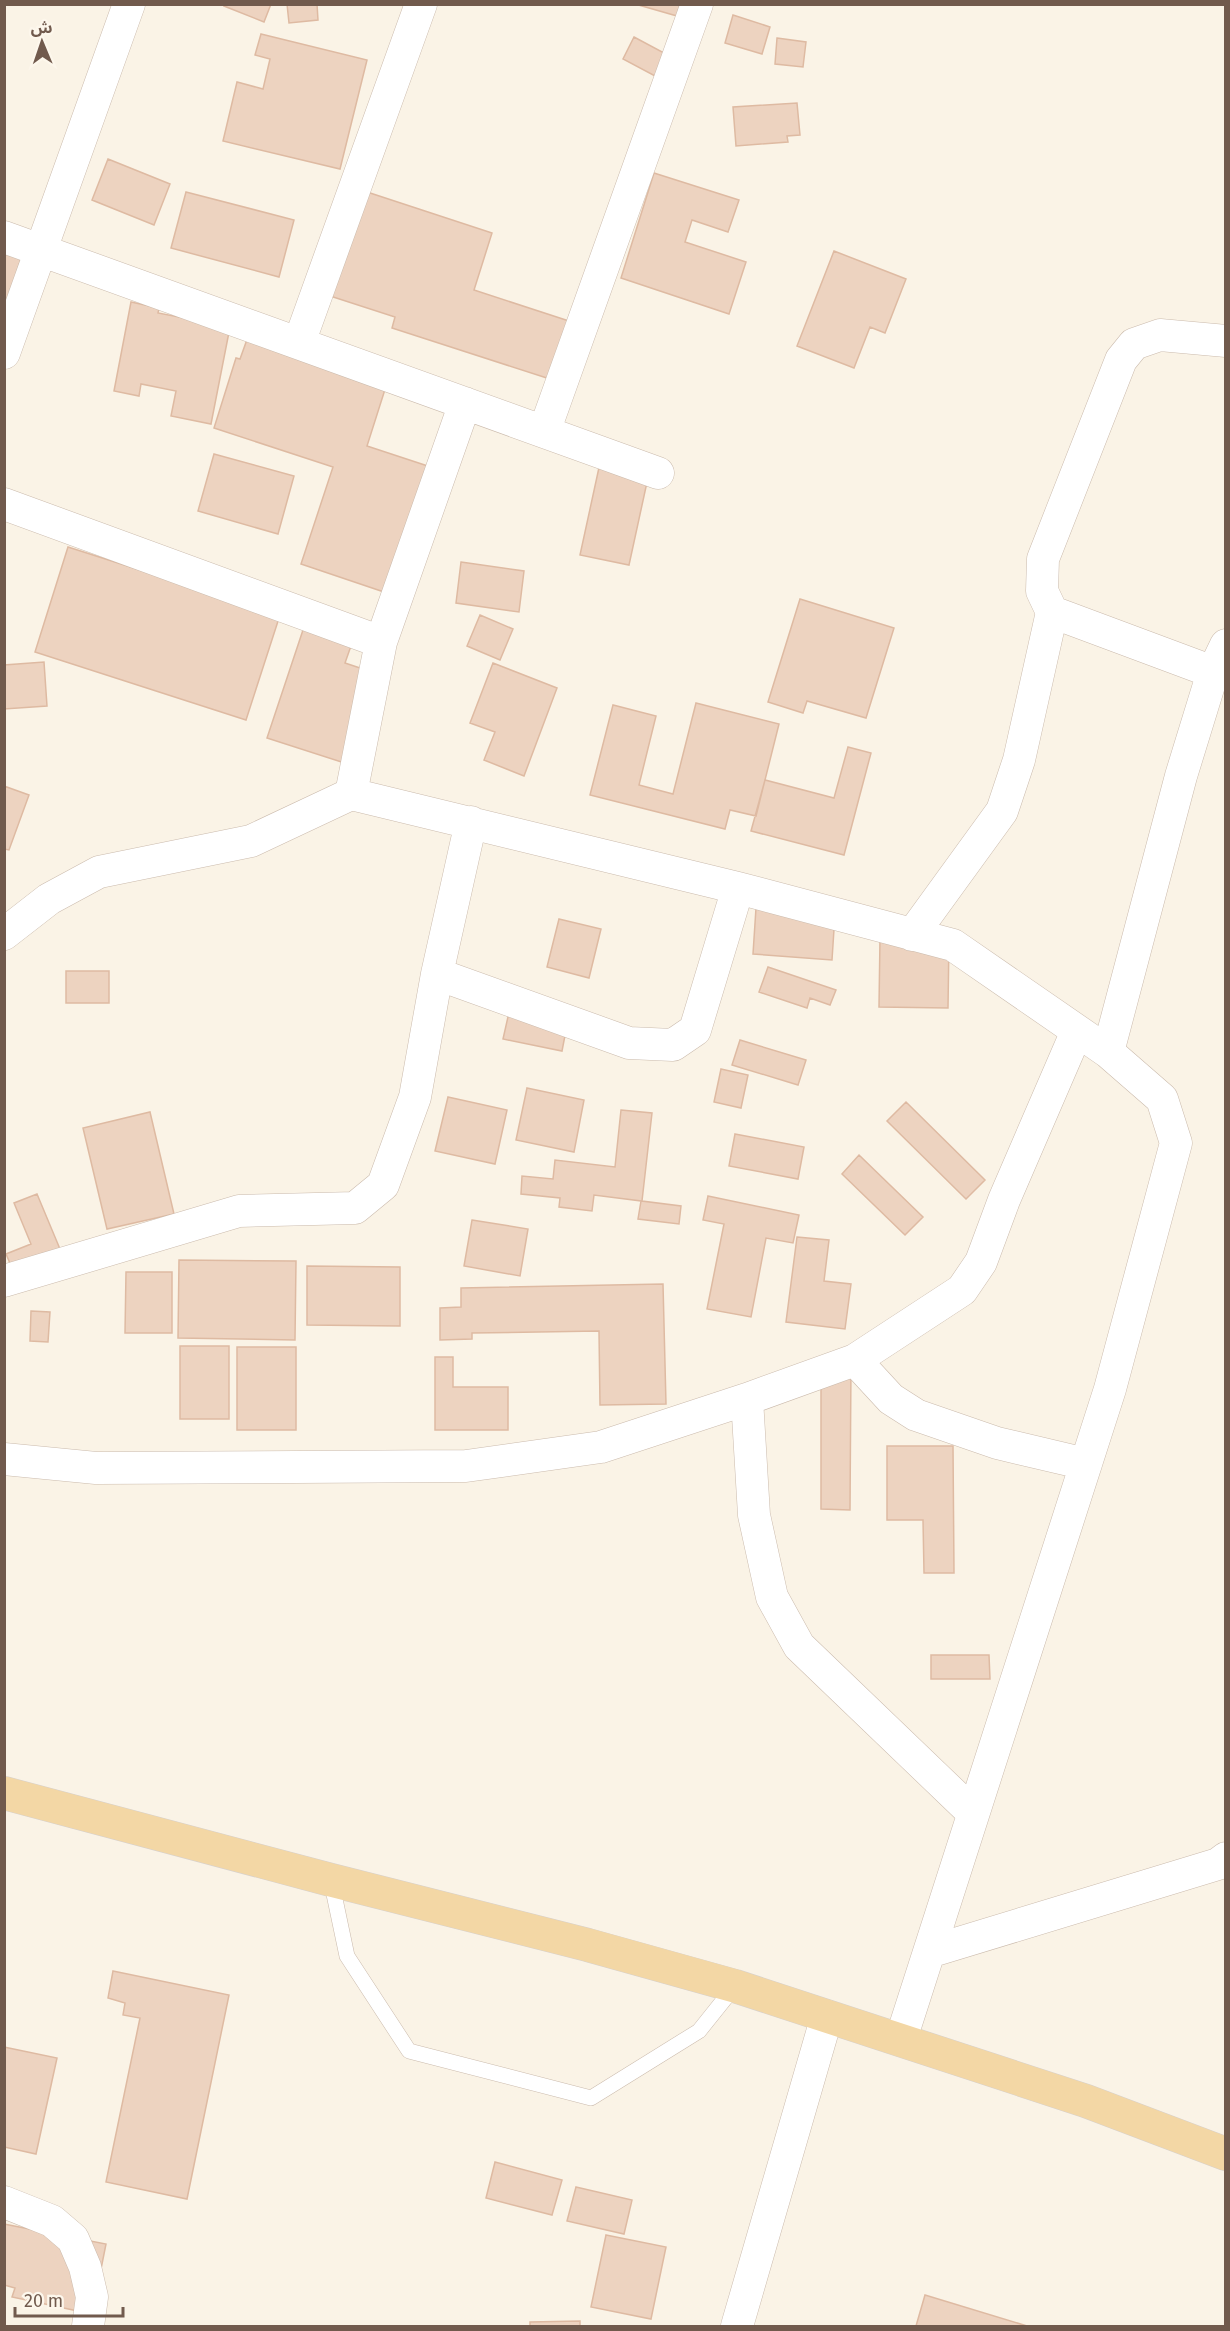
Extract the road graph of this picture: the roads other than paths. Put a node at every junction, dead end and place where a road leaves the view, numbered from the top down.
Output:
1 (129, 4) edge
2 (421, 4) edge
3 (697, 4) edge
4 (4, 237) edge
5 (42, 251) junction
6 (1226, 341) edge
7 (298, 344) junction
8 (4, 353) edge
9 (465, 403) junction
10 (544, 432) junction
11 (658, 473) dead end
12 (4, 504) edge
13 (1052, 612) junction
14 (381, 642) junction
15 (1219, 659) edge
16 (351, 794) junction
17 (471, 822) junction
18 (738, 888) junction
19 (4, 934) edge
20 (912, 935) junction
21 (437, 974) junction
22 (1077, 1030) junction
23 (1108, 1052) junction
24 (4, 1281) edge
25 (855, 1360) junction
26 (747, 1399) junction
27 (4, 1459) edge
28 (1086, 1464) junction
29 (4, 1792) edge
30 (974, 1813) junction
31 (1226, 1858) edge
32 (331, 1880) junction
33 (929, 1952) junction
34 (735, 1986) junction
35 (827, 2016) junction
36 (901, 2039) junction
37 (1226, 2154) edge
38 (4, 2202) edge
39 (88, 2326) edge
40 (737, 2326) edge

1 - 5 street
2 - 7 street
3 - 10 street
4 - 5 street
5 - 7 street
5 - 8 street
6 - 13 street
7 - 9 street
9 - 10 street
9 - 14 street
10 - 11 street
12 - 14 street
13 - 15 street
13 - 20 street
14 - 16 street
15 - 23 street
16 - 17 street
16 - 19 street
17 - 18 street
17 - 21 street
18 - 20 street
18 - 21 street
20 - 22 street
21 - 24 street
22 - 23 street
22 - 25 street
23 - 28 street
25 - 26 street
25 - 28 street
26 - 27 street
26 - 30 street
28 - 30 street
29 - 32 main road
30 - 33 street
31 - 33 street
32 - 34 main road
32 - 34 lane
33 - 36 street
34 - 35 main road
35 - 36 main road
35 - 40 street
36 - 37 main road
38 - 39 street

